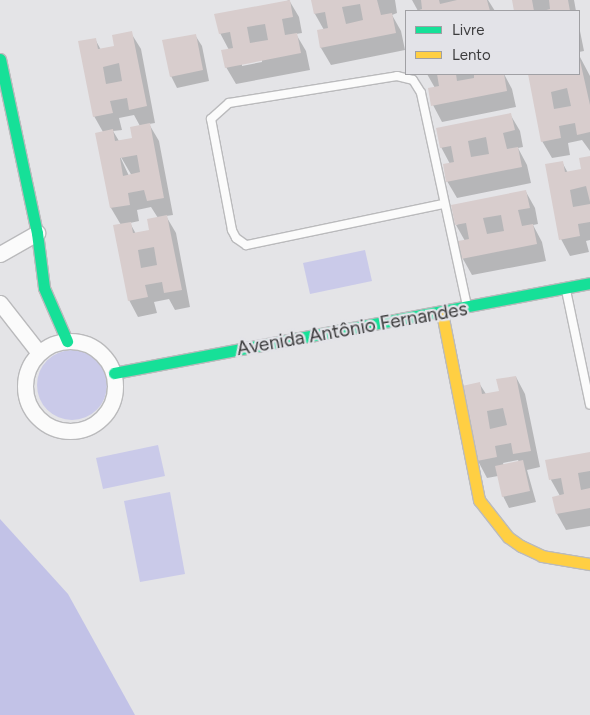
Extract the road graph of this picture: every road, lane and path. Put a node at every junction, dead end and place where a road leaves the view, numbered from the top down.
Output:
1 (0, 59) edge
2 (443, 204) junction
3 (37, 232) junction
4 (0, 254) edge
5 (590, 283) edge
6 (565, 287) junction
7 (0, 303) edge
8 (467, 308) junction
9 (442, 313) junction
10 (67, 341) junction
11 (39, 353) junction
12 (114, 373) junction
13 (590, 405) edge
14 (590, 564) edge

1 - 3 street
2 - 2 lane
2 - 8 lane
3 - 4 street
3 - 10 street
5 - 6 street, Avenida Antônio Fernandes
6 - 8 street, Avenida Antônio Fernandes
6 - 13 lane
7 - 11 street
8 - 9 street, Avenida Antônio Fernandes
9 - 12 street, Avenida Antônio Fernandes
9 - 14 street
10 - 11 street
10 - 12 street
11 - 12 street

